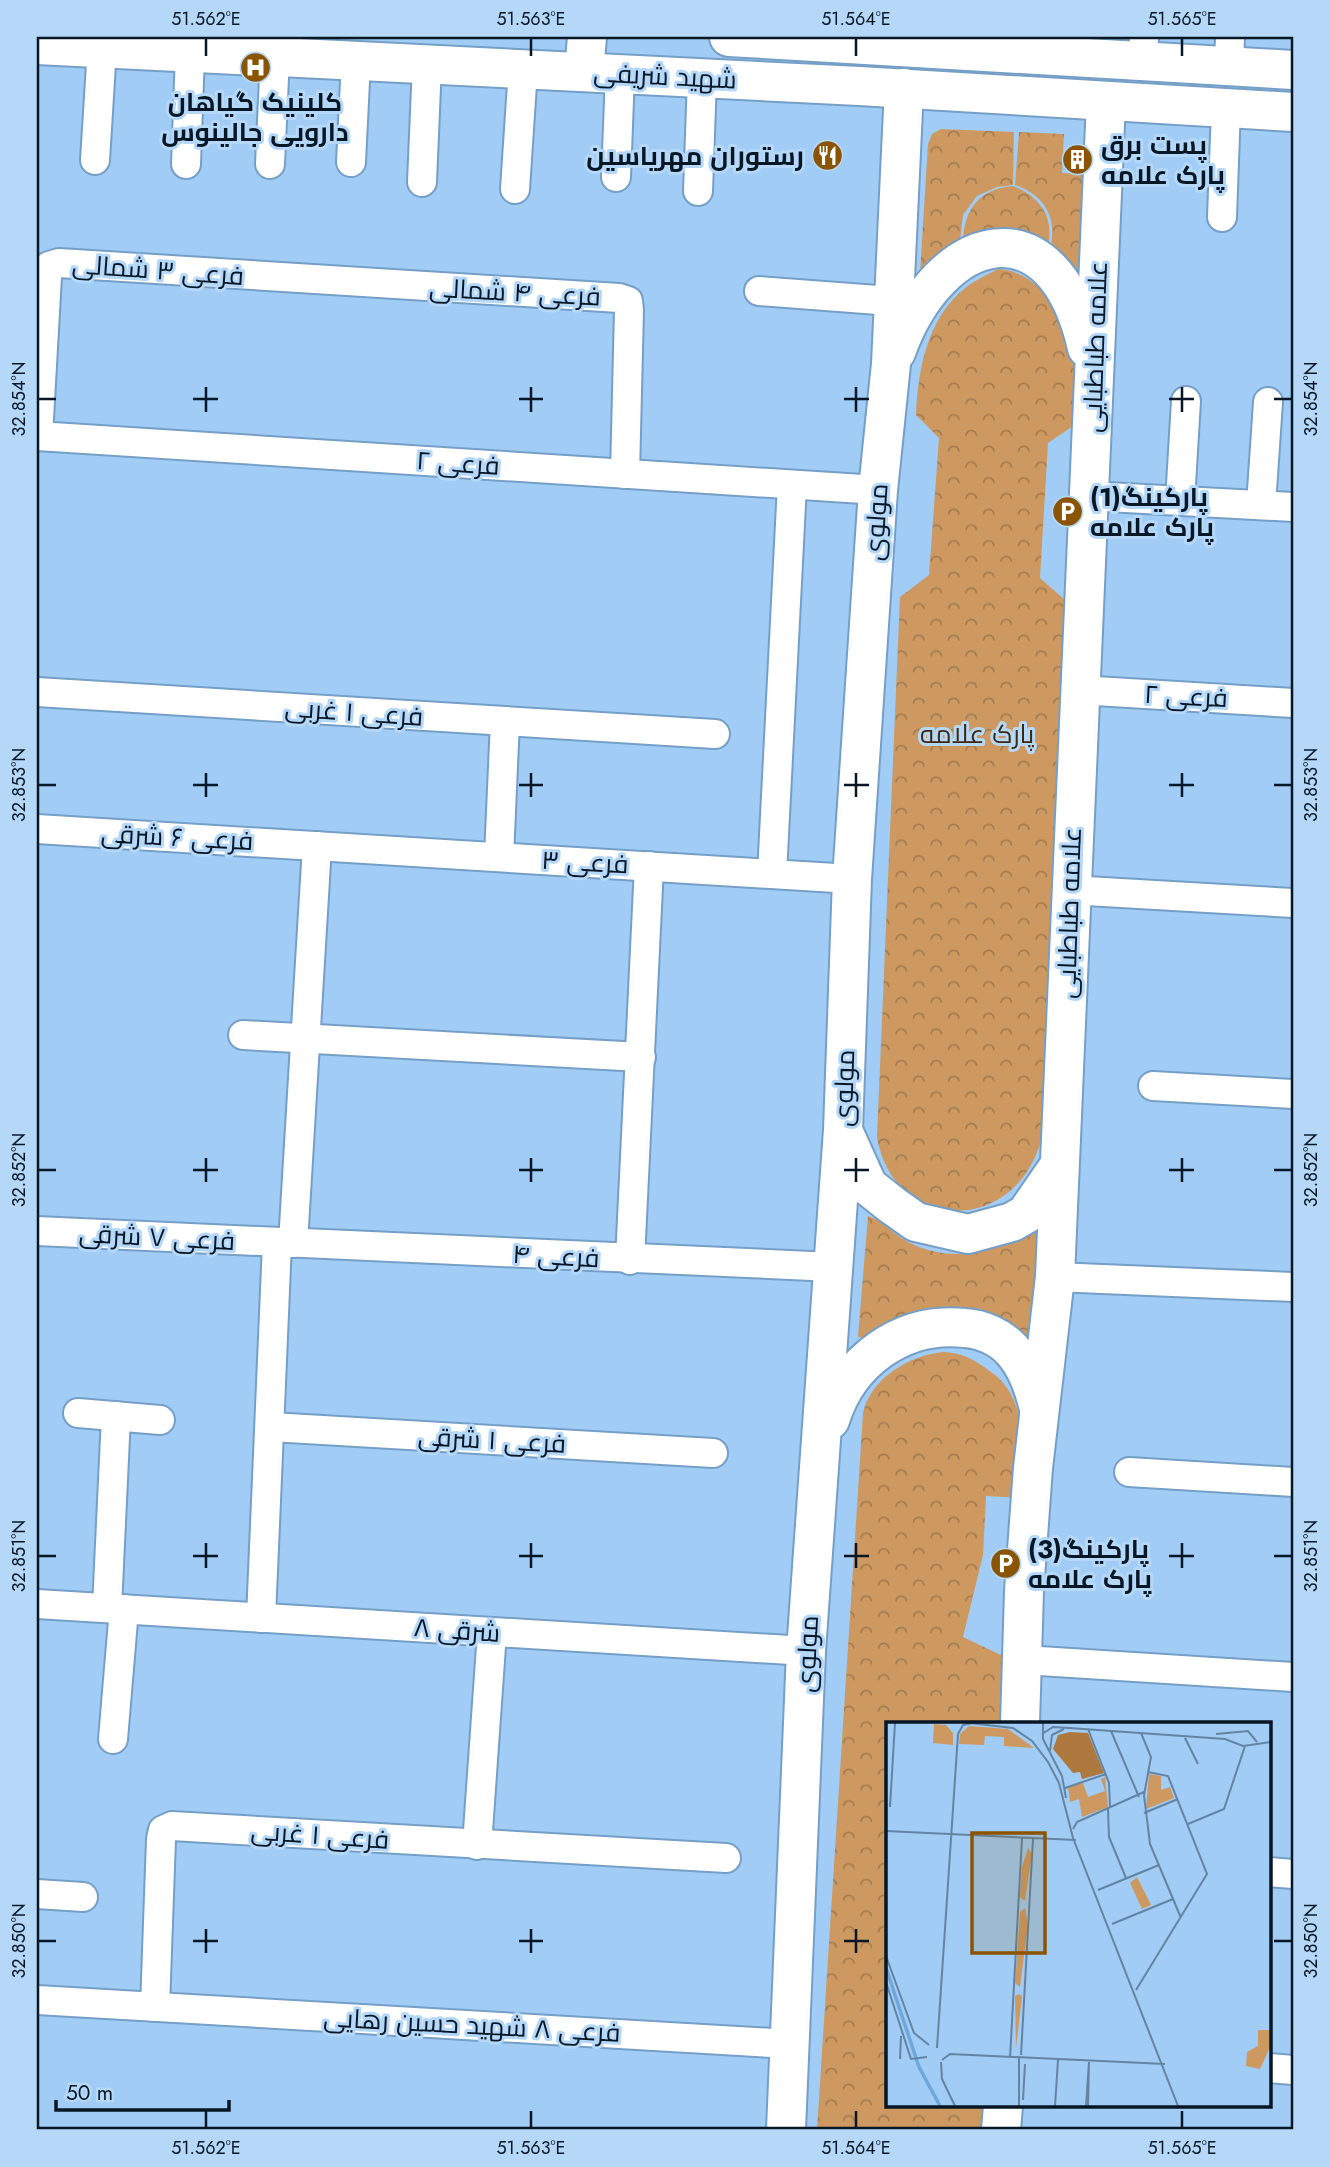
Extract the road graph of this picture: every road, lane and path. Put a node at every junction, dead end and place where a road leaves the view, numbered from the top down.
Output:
1 (729, 37) edge
2 (784, 38) edge
3 (885, 41) edge
4 (969, 44) edge
5 (37, 45) edge
6 (1055, 46) edge
7 (102, 48) junction
8 (1143, 49) edge
9 (190, 52) junction
10 (1230, 52) edge
11 (275, 56) junction
12 (356, 61) junction
13 (597, 61) edge
14 (427, 64) junction
15 (523, 69) junction
16 (1293, 70) edge
17 (702, 78) junction
18 (904, 88) junction
19 (1105, 101) junction
20 (1226, 108) junction
21 (1293, 112) edge
22 (95, 160) dead end
23 (351, 162) dead end
24 (186, 164) dead end
25 (270, 164) dead end
26 (616, 177) dead end
27 (422, 182) dead end
28 (515, 189) dead end
29 (698, 191) dead end
30 (1222, 217) dead end
31 (354, 283) joint
32 (759, 291) dead end
33 (891, 301) junction
34 (891, 365) junction
35 (1094, 380) junction
36 (1186, 401) dead end
37 (1268, 402) dead end
38 (37, 436) edge
39 (625, 474) junction
40 (792, 485) junction
41 (878, 490) junction
42 (1089, 496) junction
43 (1180, 501) junction
44 (1261, 505) junction
45 (1293, 507) edge
46 (1079, 690) junction
47 (37, 692) edge
48 (1293, 703) edge
49 (505, 721) junction
50 (715, 734) dead end
51 (37, 829) edge
52 (317, 846) junction
53 (499, 857) junction
54 (649, 866) junction
55 (772, 874) junction
56 (852, 879) junction
57 (1069, 890) junction
58 (1293, 903) edge
59 (243, 1035) dead end
60 (307, 1038) junction
61 (641, 1057) junction
62 (1153, 1086) dead end
63 (1293, 1094) edge
64 (843, 1130) junction
65 (1060, 1165) junction
66 (37, 1231) edge
67 (285, 1243) junction
68 (630, 1260) junction
69 (834, 1266) junction
70 (1055, 1277) junction
71 (1293, 1287) edge
72 (78, 1413) dead end
73 (116, 1416) junction
74 (1041, 1417) junction
75 (160, 1420) dead end
76 (271, 1427) junction
77 (822, 1445) junction
78 (713, 1453) dead end
79 (1129, 1472) dead end
80 (1293, 1482) edge
81 (37, 1604) edge
82 (116, 1609) junction
83 (261, 1618) junction
84 (492, 1632) junction
85 (806, 1651) junction
86 (1024, 1660) junction
87 (1293, 1677) edge
88 (1020, 1722) edge
89 (113, 1740) dead end
90 (477, 1845) junction
91 (726, 1858) dead end
92 (1270, 1872) edge
93 (1293, 1874) edge
94 (37, 1895) edge
95 (83, 1897) dead end
96 (37, 2000) edge
97 (155, 2007) junction
98 (790, 2043) junction
99 (1270, 2068) edge
100 (1293, 2070) edge
101 (1003, 2108) edge
102 (786, 2130) edge
103 (1001, 2130) edge

1 - 2 street, شهید شریفی
2 - 3 street, شهید شریفی
3 - 4 street, شهید شریفی
4 - 6 street, شهید شریفی
5 - 7 street, شهید شریفی
6 - 8 street, شهید شریفی
7 - 9 street, شهید شریفی
7 - 22 street
8 - 10 street, شهید شریفی
9 - 11 street, شهید شریفی
9 - 24 street
10 - 16 street, شهید شریفی
11 - 12 street, شهید شریفی
11 - 25 street
12 - 14 street, شهید شریفی
12 - 23 street
13 - 15 street, شهید شریفی
13 - 17 street, شهید شریفی
13 - 26 street
14 - 15 street, شهید شریفی
14 - 27 street
15 - 28 street
17 - 18 street, شهید شریفی
17 - 29 street
18 - 19 street, شهید شریفی
18 - 33 street, مولوی
19 - 20 street, شهید شریفی
19 - 35 street, علامه طباطبایی
20 - 21 street, شهید شریفی
20 - 30 street
31 - 38 street, فرعی ۳ شمالی
31 - 39 street, فرعی ۴ شمالی
32 - 33 street
33 - 34 street, مولوی
34 - 35 street
34 - 41 street, مولوی
35 - 42 street, علامه طباطبایی
36 - 43 street
37 - 44 street
38 - 39 street, فرعی ۲
39 - 40 street, فرعی ۲
40 - 41 street, فرعی ۲
40 - 55 street
41 - 56 street, مولوی
42 - 43 street
42 - 46 street, علامه طباطبایی
43 - 44 street
44 - 45 street
46 - 48 street, فرعی ۲
46 - 57 street, علامه طباطبایی
47 - 49 street, فرعی ۱ غربی
49 - 50 street
49 - 53 street
51 - 52 street, فرعی ۶ شرقی
52 - 53 street, فرعی ۳
52 - 60 street
53 - 54 street, فرعی ۳
54 - 55 street, فرعی ۳
54 - 61 street
55 - 56 street, فرعی ۳
56 - 64 street, مولوی
57 - 58 street
57 - 65 street, علامه طباطبایی
59 - 60 street
60 - 61 street
60 - 67 street
61 - 68 street
62 - 63 street
64 - 65 street
64 - 69 street, مولوی
65 - 70 street, علامه طباطبایی
66 - 67 street, فرعی ۷ شرقی
67 - 68 street, فرعی ۴
67 - 76 street
68 - 69 street, فرعی ۴
69 - 77 street, مولوی
70 - 71 street
70 - 74 street, علامه طباطبایی
72 - 73 street
73 - 75 street
73 - 82 street
74 - 77 street
74 - 86 street, علامه طباطبایی
76 - 78 street, فرعی ۱ شرقی
76 - 83 street
77 - 85 street, مولوی
79 - 80 street
81 - 82 street, ۸ شرقی
82 - 83 street, ۸ شرقی
82 - 89 street
83 - 84 street, ۸ شرقی
84 - 85 street, ۸ شرقی
84 - 90 street
85 - 98 street, مولوی
86 - 87 street
86 - 88 street, علامه طباطبایی
90 - 91 street
90 - 97 street, فرعی ۱ غربی
92 - 93 street
94 - 95 street
96 - 97 street, فرعی ۸ شهید حسین رهایی
97 - 98 street, فرعی ۸ شهید حسین رهایی
98 - 102 street, مولوی
99 - 100 street
101 - 103 street

